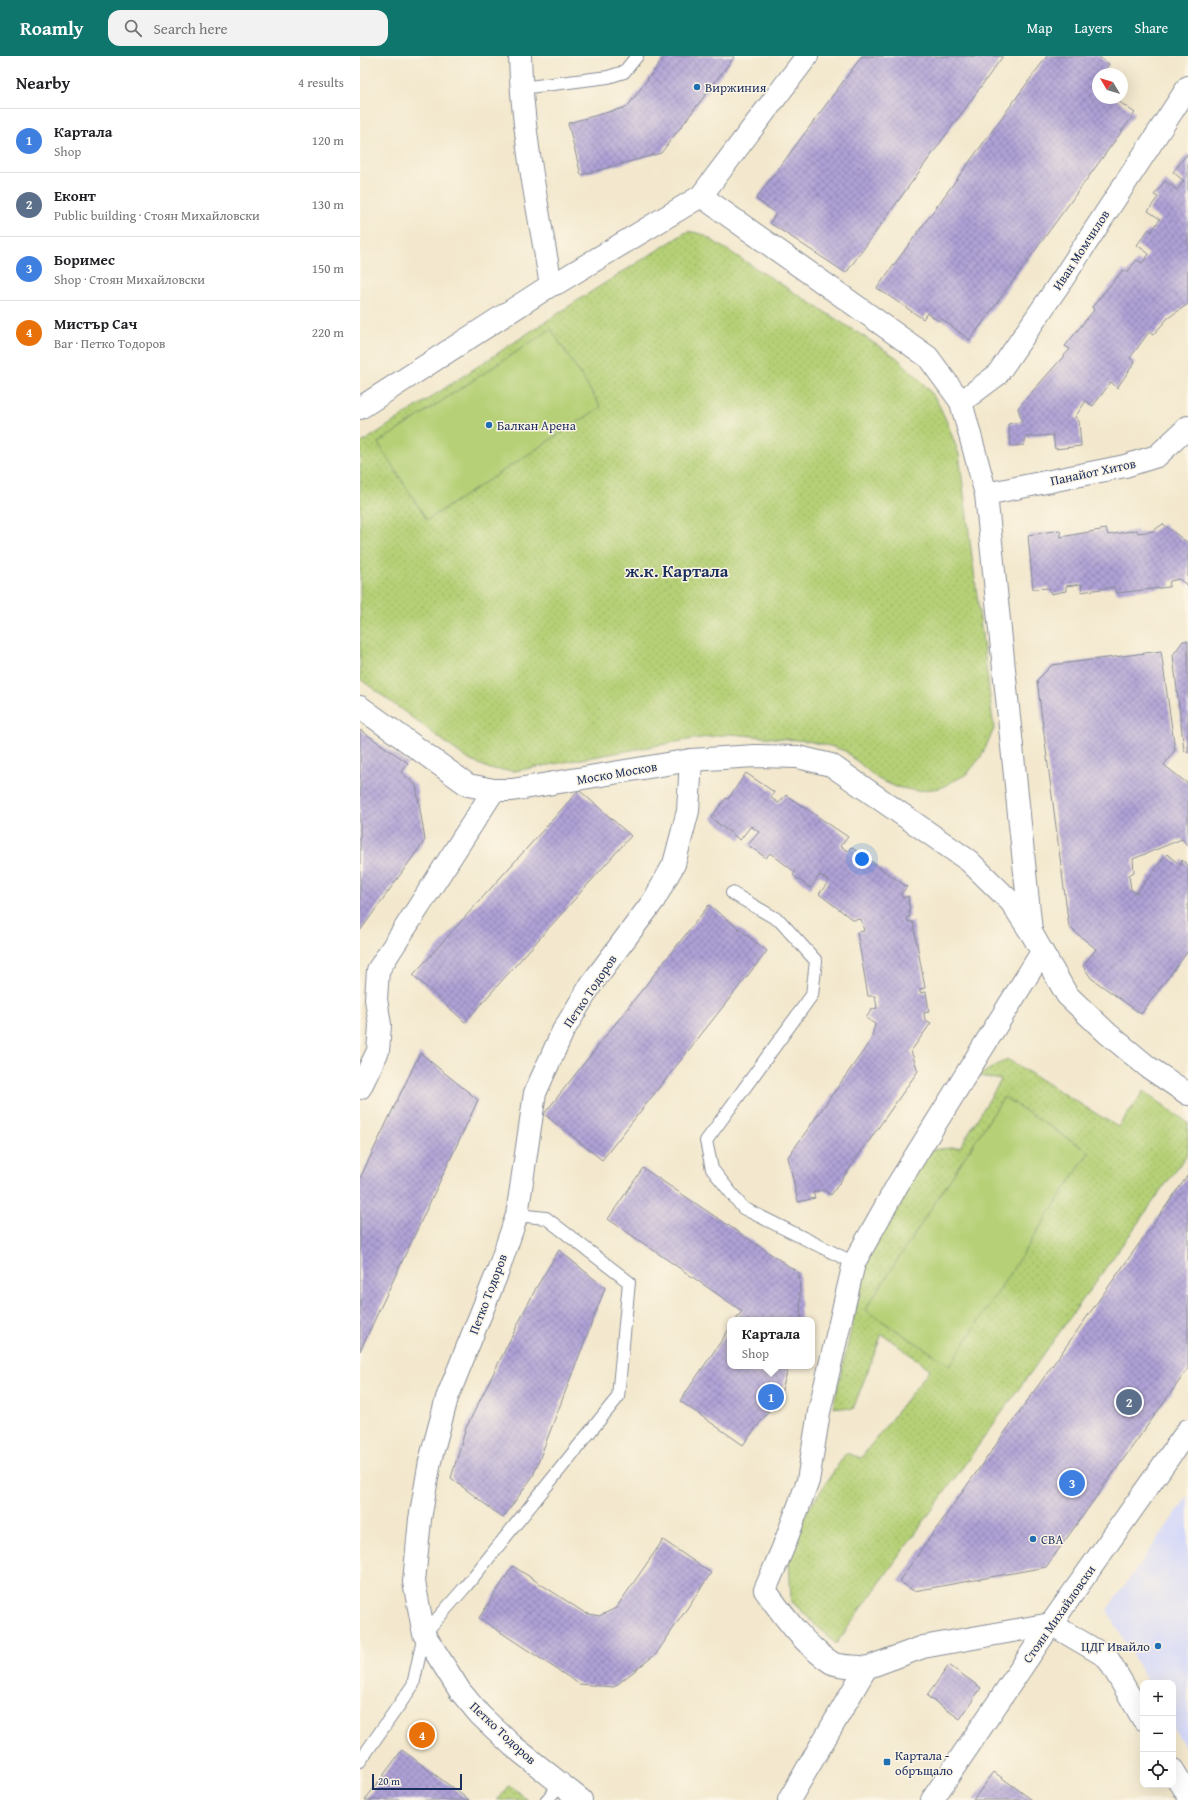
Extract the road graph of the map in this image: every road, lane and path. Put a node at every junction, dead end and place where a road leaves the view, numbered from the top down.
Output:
1 (520, 56) edge
2 (637, 56) edge
3 (807, 56) edge
4 (1188, 87) edge
5 (521, 88) junction
6 (701, 196) junction
7 (551, 285) junction
8 (961, 402) junction
9 (360, 408) edge
10 (1188, 427) edge
11 (986, 494) junction
12 (360, 707) edge
13 (691, 760) junction
14 (494, 790) junction
15 (732, 893) dead end
16 (1037, 943) junction
17 (378, 970) junction
18 (360, 993) edge
19 (360, 1088) edge
20 (1188, 1094) edge
21 (516, 1216) junction
22 (854, 1263) junction
23 (1188, 1430) edge
24 (1051, 1624) junction
25 (424, 1634) junction
26 (866, 1668) junction
27 (1141, 1716) edge
28 (360, 1761) edge
29 (1176, 1775) edge
30 (554, 1792) edge
31 (1188, 1795) edge
32 (581, 1800) edge
33 (789, 1800) edge
34 (932, 1800) edge

1 - 5 street
2 - 5 lane
3 - 6 street
4 - 8 street, Иван Момчилов
5 - 7 street
6 - 7 street
6 - 8 street
7 - 9 street
8 - 11 street
10 - 11 street, Панайот Хитов
11 - 16 street
12 - 14 street, Моско Москов
13 - 14 street, Моско Москов
13 - 16 street, Моско Москов
13 - 21 street, Петко Тодоров
14 - 17 street
15 - 22 lane
16 - 20 street, Моско Москов
16 - 22 street
17 - 18 street
17 - 19 street
21 - 25 street, Петко Тодоров
21 - 25 lane
22 - 26 street
23 - 24 street, Стоян Михайловски
24 - 26 street
24 - 27 street
24 - 34 street, Стоян Михайловски
25 - 28 lane
25 - 30 street, Петко Тодоров
26 - 33 street
29 - 31 street
30 - 32 street, Петко Тодоров

